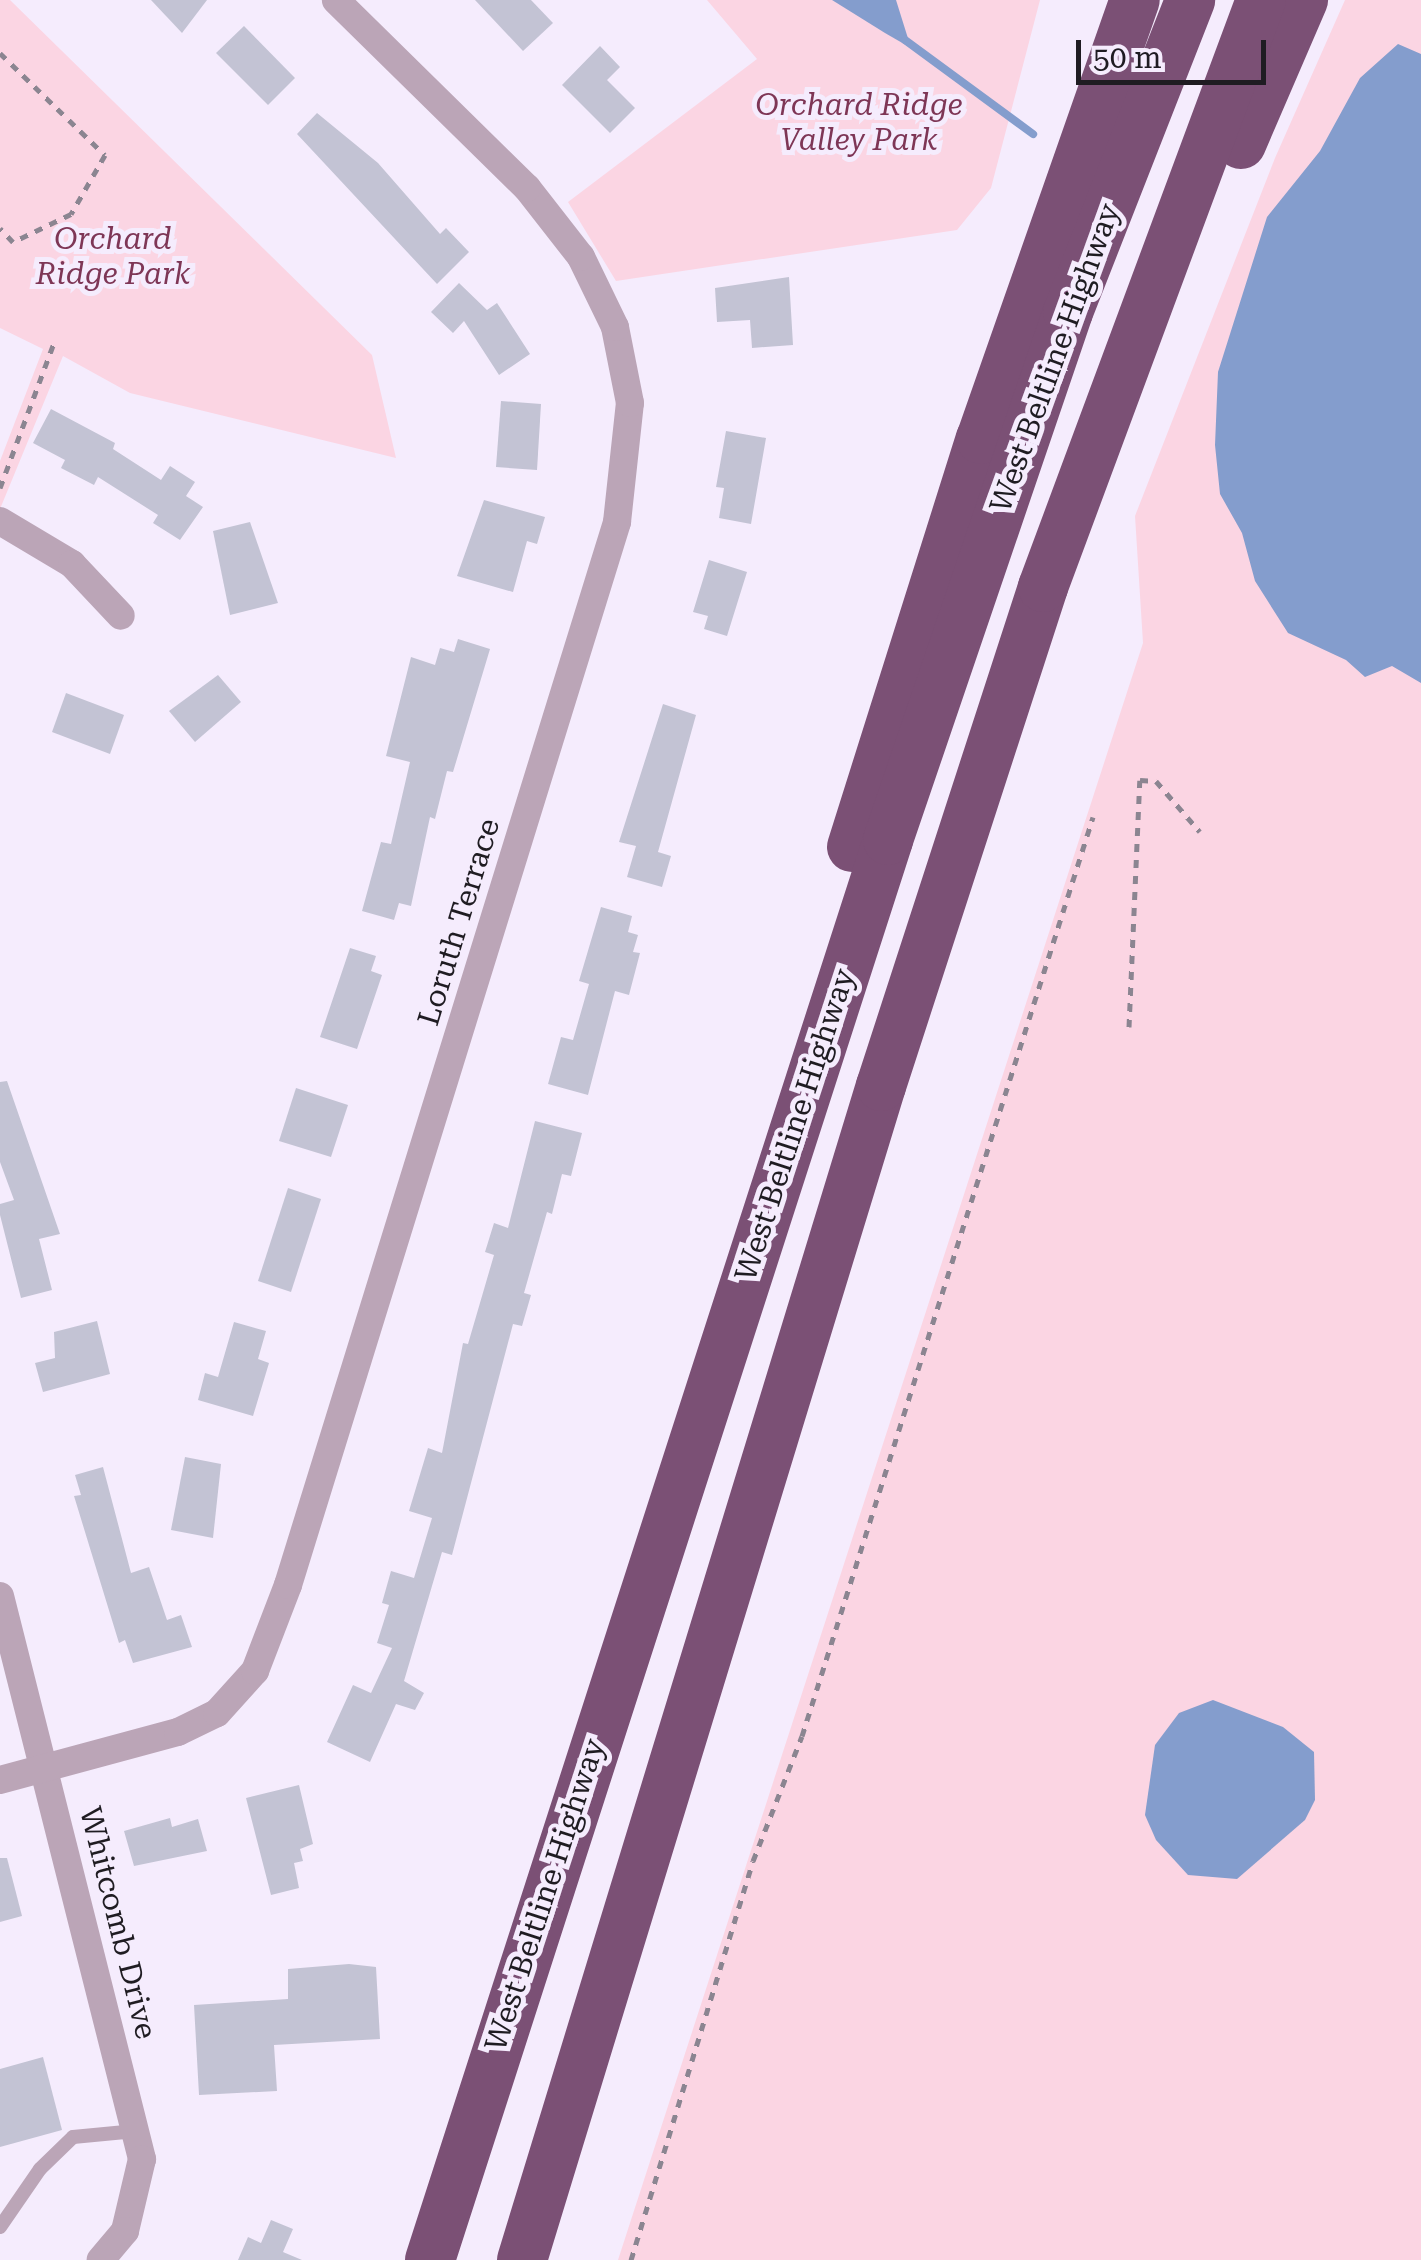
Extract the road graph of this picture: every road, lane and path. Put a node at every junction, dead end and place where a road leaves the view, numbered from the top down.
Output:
1 (336, 0) edge
2 (1134, 0) edge
3 (1190, 0) edge
4 (1261, 0) edge
5 (1304, 0) edge
6 (0, 53) edge
7 (0, 228) edge
8 (55, 340) dead end
9 (0, 488) edge
10 (0, 521) edge
11 (1043, 587) junction
12 (121, 616) dead end
13 (1093, 816) dead end
14 (1200, 832) dead end
15 (1130, 1027) dead end
16 (657, 1545) junction
17 (0, 1596) edge
18 (45, 1768) junction
19 (0, 1780) edge
20 (136, 2132) junction
21 (0, 2227) edge
22 (101, 2260) edge
23 (430, 2260) edge
24 (522, 2260) edge
25 (631, 2260) edge

1 - 18 street, Loruth Terrace
2 - 16 highway
3 - 16 highway, West Beltline Highway
4 - 11 highway
5 - 11 highway
6 - 7 path
8 - 9 path
10 - 12 street
11 - 24 highway
13 - 25 path
14 - 15 path
16 - 23 highway, West Beltline Highway
17 - 18 street, Whitcomb Drive
18 - 19 street, Loruth Terrace
18 - 20 street, Whitcomb Drive
20 - 21 lane
20 - 22 street, Whitcomb Drive

